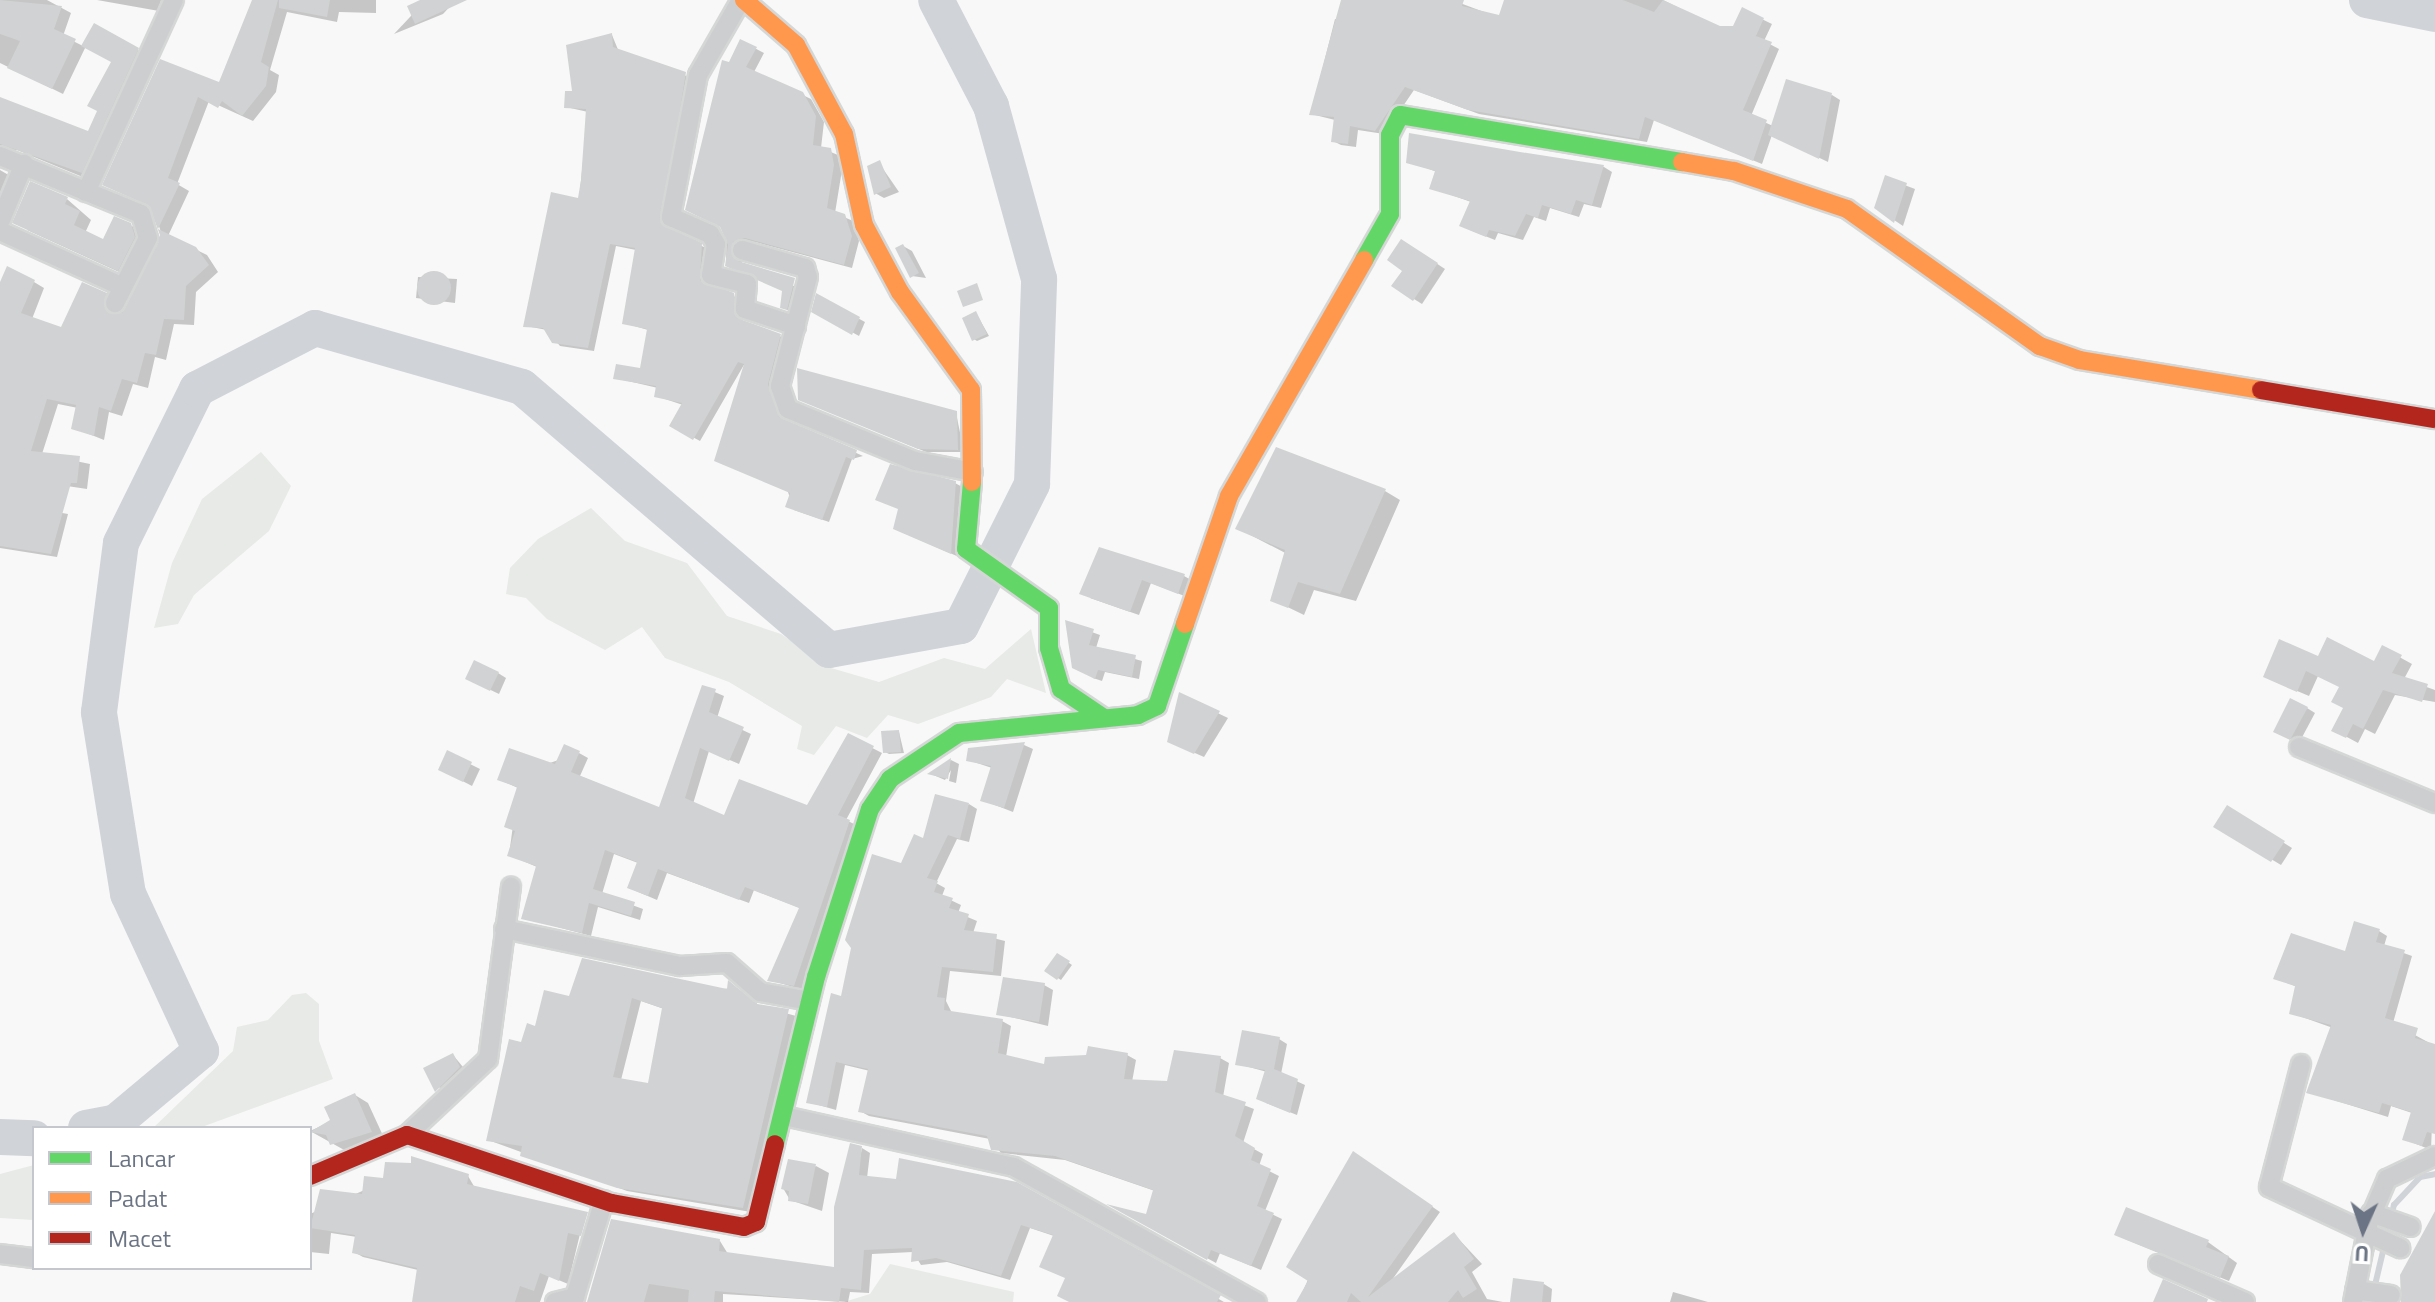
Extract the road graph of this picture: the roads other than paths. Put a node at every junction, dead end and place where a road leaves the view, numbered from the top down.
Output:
1 (174, 0) edge
2 (742, 0) edge
3 (0, 156) edge
4 (24, 164) junction
5 (86, 192) junction
6 (0, 222) edge
7 (0, 231) edge
8 (742, 250) dead end
9 (796, 326) junction
10 (2435, 419) edge
11 (973, 472) junction
12 (1104, 718) junction
13 (2299, 747) dead end
14 (2435, 803) edge
15 (511, 887) dead end
16 (504, 929) junction
17 (810, 1001) junction
18 (2301, 1064) dead end
19 (784, 1116) junction
20 (407, 1135) junction
21 (2432, 1165) edge
22 (312, 1175) edge
23 (604, 1200) junction
24 (2385, 1241) junction
25 (0, 1254) edge
26 (32, 1258) edge
27 (2158, 1264) dead end
28 (2371, 1295) edge
29 (555, 1302) edge
30 (1257, 1302) edge
31 (2245, 1302) edge

1 - 5 street
2 - 9 street
2 - 11 street
3 - 4 street
4 - 5 street
4 - 6 street
5 - 7 street
8 - 9 street
9 - 11 street
10 - 12 street
11 - 12 street
12 - 17 street
13 - 14 street
15 - 16 street
16 - 17 street
16 - 20 street
17 - 19 street
18 - 24 street
19 - 23 street
19 - 30 street
20 - 22 street
20 - 23 street
21 - 24 street
23 - 29 street
24 - 28 street
25 - 26 street
27 - 31 street

